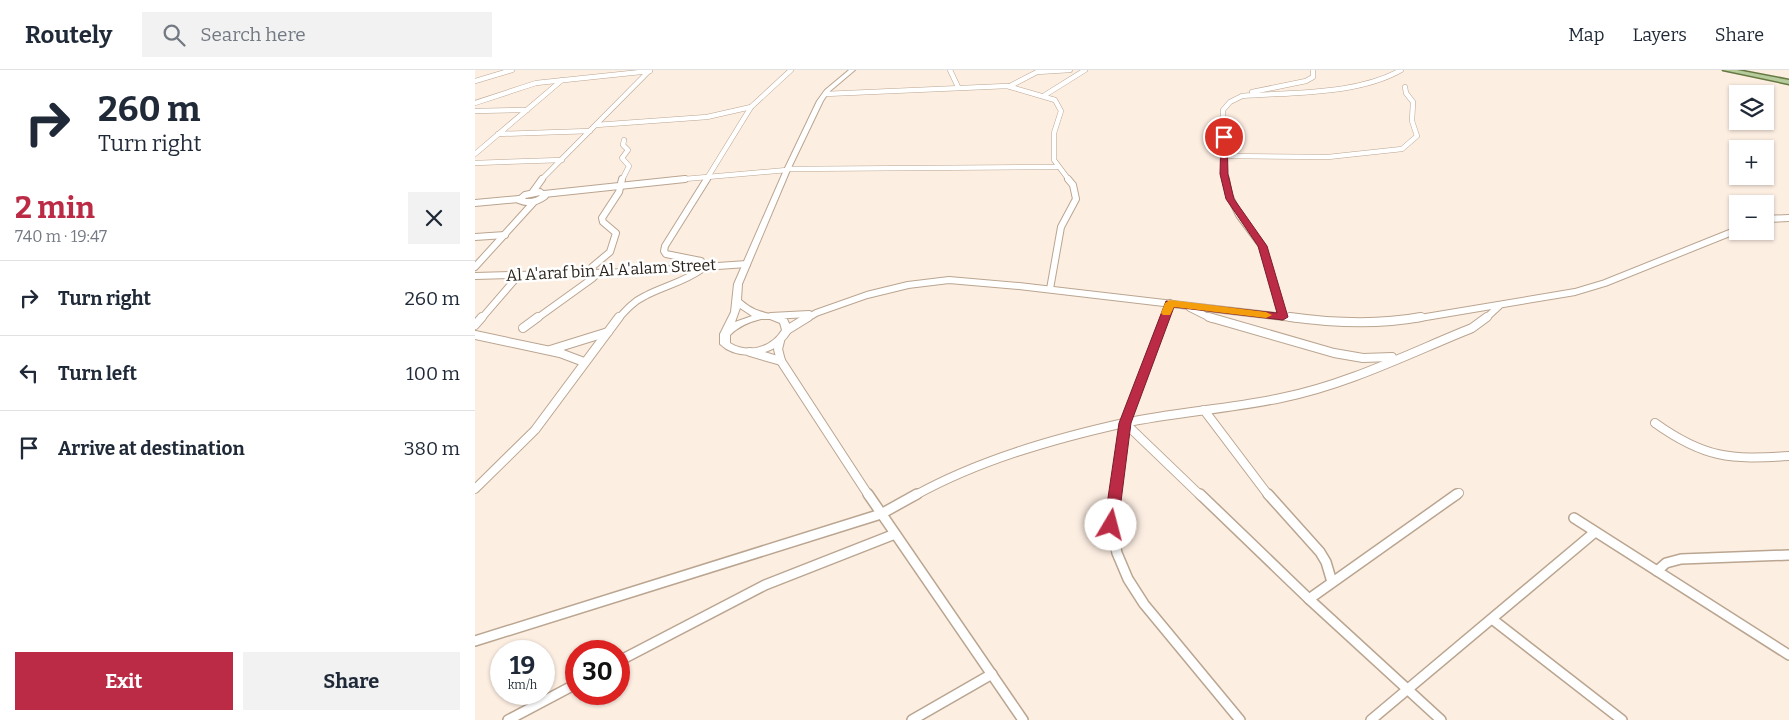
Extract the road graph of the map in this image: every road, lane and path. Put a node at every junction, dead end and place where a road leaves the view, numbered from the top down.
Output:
1 (512, 70) edge
2 (650, 70) edge
3 (791, 70) edge
4 (852, 70) edge
5 (950, 70) edge
6 (1070, 70) edge
7 (1085, 70) edge
8 (1313, 70) edge
9 (1401, 70) edge
10 (1726, 70) edge
11 (1738, 70) edge
12 (562, 80) junction
13 (1789, 80) edge
14 (475, 81) edge
15 (1010, 86) junction
16 (958, 87) junction
17 (1405, 87) dead end
18 (825, 94) junction
19 (1045, 95) junction
20 (1247, 95) junction
21 (475, 102) edge
22 (751, 106) junction
23 (475, 110) edge
24 (527, 110) junction
25 (596, 125) junction
26 (590, 132) junction
27 (498, 134) junction
28 (624, 140) dead end
29 (475, 154) edge
30 (1223, 156) junction
31 (562, 160) junction
32 (475, 163) edge
33 (1057, 167) junction
34 (787, 170) junction
35 (708, 176) junction
36 (620, 185) junction
37 (532, 192) junction
38 (544, 194) junction
39 (519, 199) junction
40 (535, 202) junction
41 (475, 203) edge
42 (1789, 218) edge
43 (1774, 219) edge
44 (1729, 233) edge
45 (505, 235) junction
46 (475, 236) edge
47 (747, 264) junction
48 (475, 267) edge
49 (703, 267) junction
50 (593, 272) junction
51 (519, 274) junction
52 (475, 276) edge
53 (1049, 289) junction
54 (736, 301) junction
55 (1170, 303) junction
56 (1186, 305) junction
57 (1499, 306) junction
58 (816, 312) junction
59 (766, 316) junction
60 (1283, 317) junction
61 (475, 325) edge
62 (523, 328) dead end
63 (787, 330) junction
64 (609, 332) junction
65 (725, 334) junction
66 (475, 335) edge
67 (780, 340) junction
68 (548, 350) junction
69 (745, 352) junction
70 (1404, 355) junction
71 (781, 361) junction
72 (584, 362) junction
73 (1204, 410) junction
74 (1125, 423) junction
75 (1655, 424) dead end
76 (1789, 456) edge
77 (475, 489) edge
78 (1459, 493) dead end
79 (881, 514) junction
80 (1574, 518) dead end
81 (1595, 532) junction
82 (895, 534) junction
83 (1789, 555) edge
84 (1657, 571) junction
85 (1332, 582) junction
86 (1309, 598) junction
87 (1491, 619) junction
88 (475, 641) edge
89 (1789, 655) edge
90 (630, 656) edge
91 (992, 674) junction
92 (565, 690) edge
93 (1408, 690) junction
94 (508, 720) edge
95 (912, 720) edge
96 (1023, 720) edge
97 (1240, 720) edge
98 (1371, 720) edge
99 (1441, 720) edge
100 (1621, 720) edge

1 - 14 street
2 - 12 street
2 - 25 street
3 - 22 street
4 - 18 street
5 - 16 street
6 - 15 street
7 - 19 street
8 - 20 street
9 - 20 street
10 - 13 main road
11 - 13 main road
12 - 21 street
12 - 24 street
15 - 16 street
15 - 19 street
16 - 18 street
17 - 30 street
18 - 34 street
19 - 33 street
20 - 30 street
22 - 25 street
22 - 35 street
23 - 24 street
24 - 27 street
25 - 26 street
26 - 27 street
26 - 31 street
27 - 29 street
28 - 36 street
30 - 60 street
31 - 32 street
31 - 37 street
33 - 34 street
33 - 53 street
34 - 35 street
34 - 47 street
35 - 36 street
35 - 49 street
36 - 38 street
36 - 50 street
37 - 38 street
37 - 39 street
38 - 40 street
39 - 40 street
39 - 41 street
40 - 45 street
42 - 43 street
44 - 57 street
45 - 46 street
45 - 48 street
47 - 49 street, Al A'araf bin Al A'alam Street
47 - 54 street
49 - 50 street, Al A'araf bin Al A'alam Street
49 - 64 street
50 - 51 street, Al A'araf bin Al A'alam Street
50 - 62 street
51 - 52 street, Al A'araf bin Al A'alam Street
51 - 61 street
53 - 55 street
53 - 58 street
54 - 59 street
54 - 65 street
55 - 56 street
55 - 74 street
56 - 60 street
56 - 70 street
57 - 60 street
57 - 70 street
58 - 59 street
58 - 63 street
59 - 63 street
59 - 65 street
63 - 67 street
64 - 68 street
64 - 72 street
65 - 69 street
66 - 68 street
67 - 69 street
67 - 71 street
68 - 72 street
69 - 71 street
70 - 73 street
71 - 79 street
72 - 77 street
73 - 74 street
73 - 85 street
74 - 79 street
74 - 86 street
74 - 97 street
75 - 76 street
78 - 85 street
79 - 82 street
79 - 88 street
80 - 81 street
81 - 84 street
81 - 87 street
82 - 90 street
82 - 91 street
83 - 84 street
84 - 89 street
85 - 86 street
86 - 93 street
87 - 93 street
87 - 100 street
91 - 95 street
91 - 96 street
92 - 94 street
93 - 98 street
93 - 99 street

